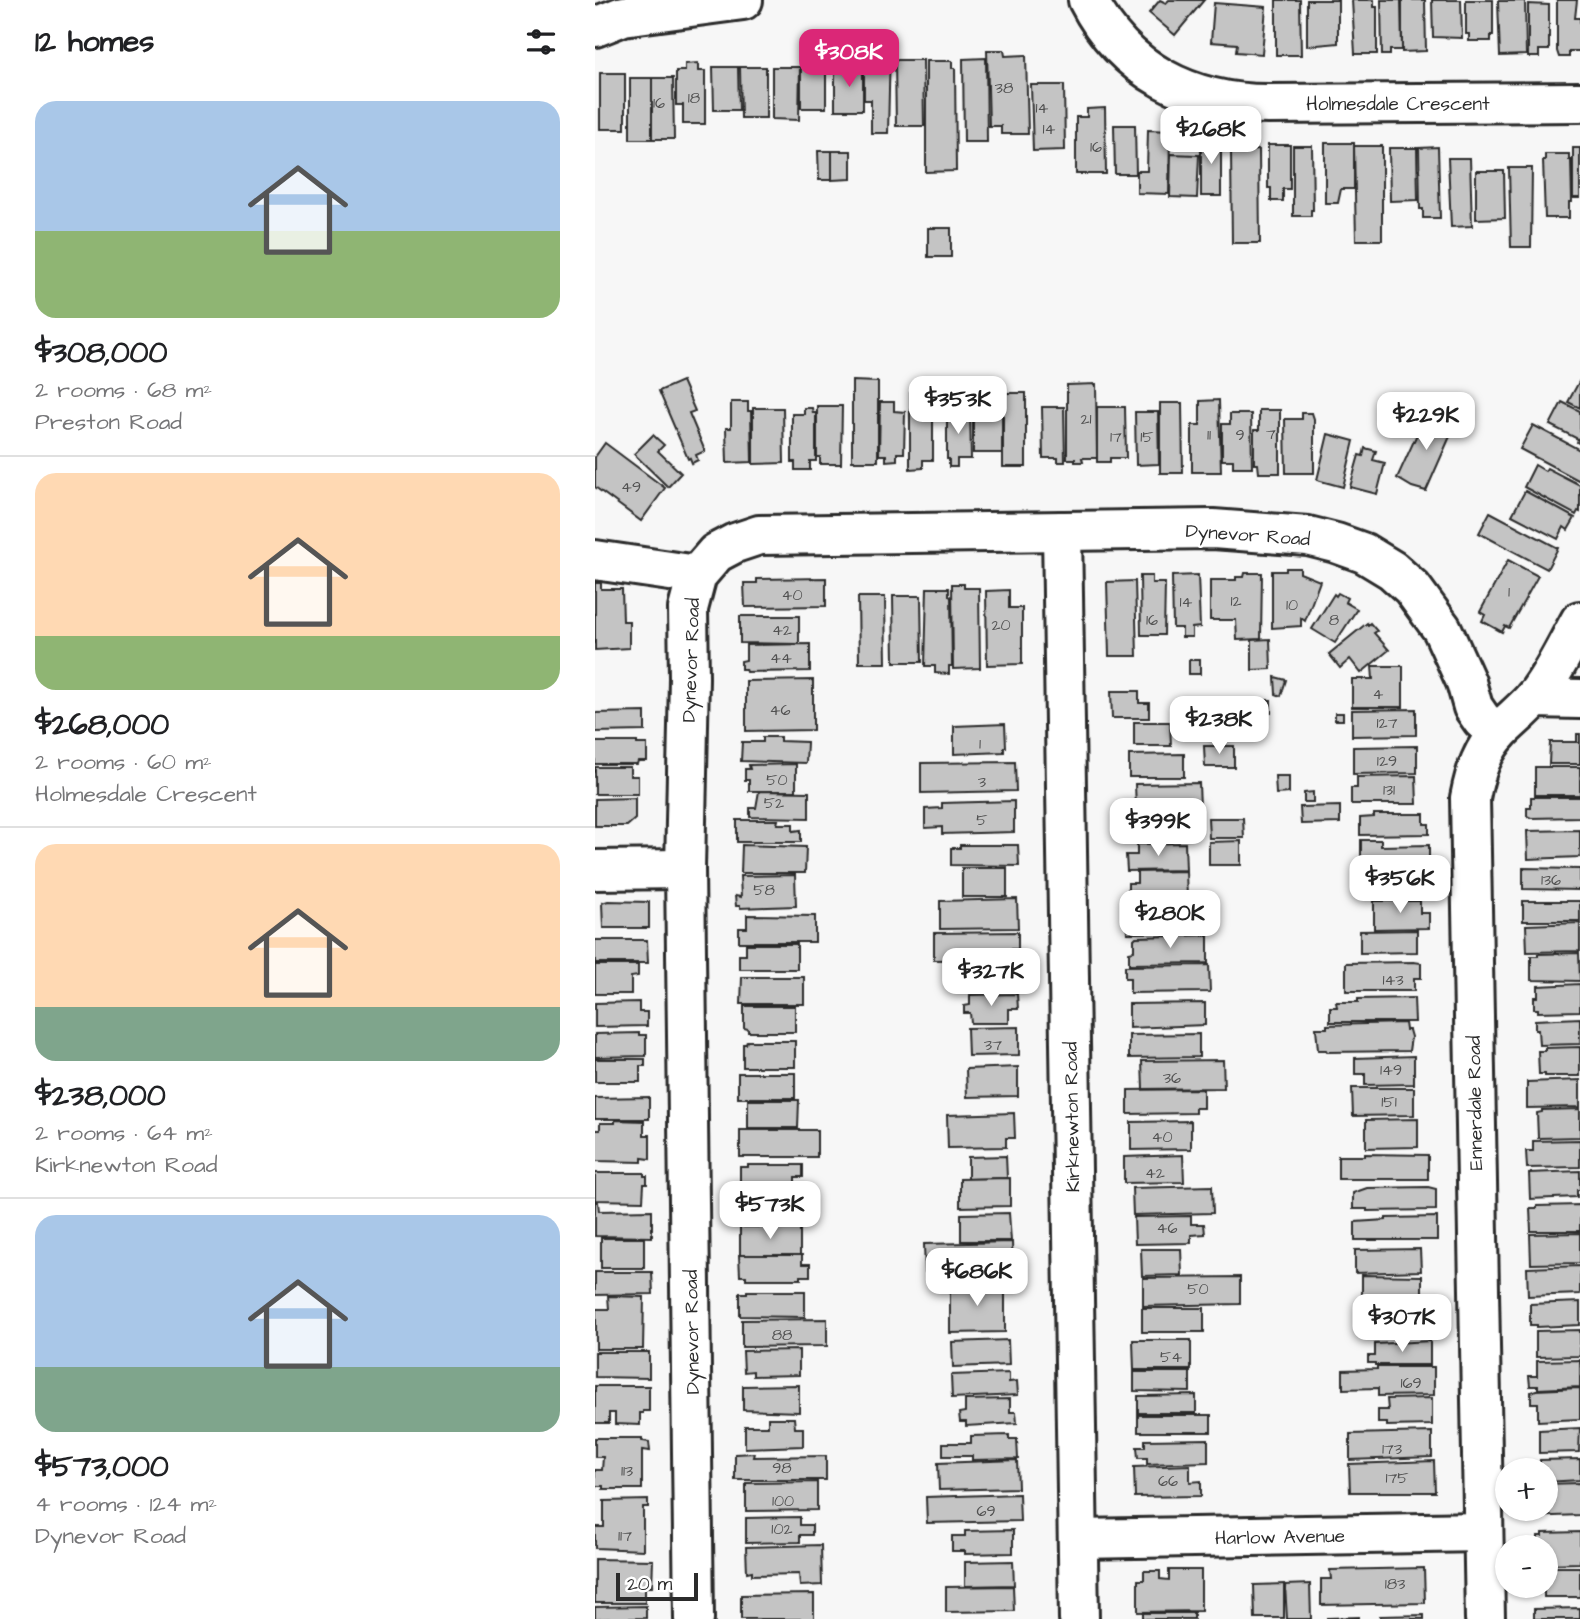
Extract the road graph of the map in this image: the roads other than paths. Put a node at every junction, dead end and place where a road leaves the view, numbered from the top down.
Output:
1 (743, 0) edge
2 (1088, 0) edge
3 (595, 27) edge
4 (1580, 102) edge
5 (1062, 531) junction
6 (595, 560) edge
7 (697, 575) junction
8 (1580, 621) edge
9 (1534, 698) junction
10 (1580, 699) edge
11 (1498, 733) junction
12 (685, 869) junction
13 (595, 870) edge
14 (1483, 1532) junction
15 (1078, 1539) junction
16 (694, 1619) edge
17 (1079, 1619) edge
18 (1485, 1619) edge

1 - 3 street
2 - 4 street, Holmesdale Crescent
5 - 7 street, Dynevor Road
5 - 11 street, Dynevor Road
5 - 15 street, Kirknewton Road
6 - 7 street
7 - 12 street, Dynevor Road
8 - 9 street, Ennerdale Road
9 - 10 street
9 - 11 street, Ennerdale Road
11 - 14 street, Ennerdale Road
12 - 13 street
12 - 16 street, Dynevor Road
14 - 15 street, Harlow Avenue
14 - 18 street, Ennerdale Road
15 - 17 street, Kirknewton Road

